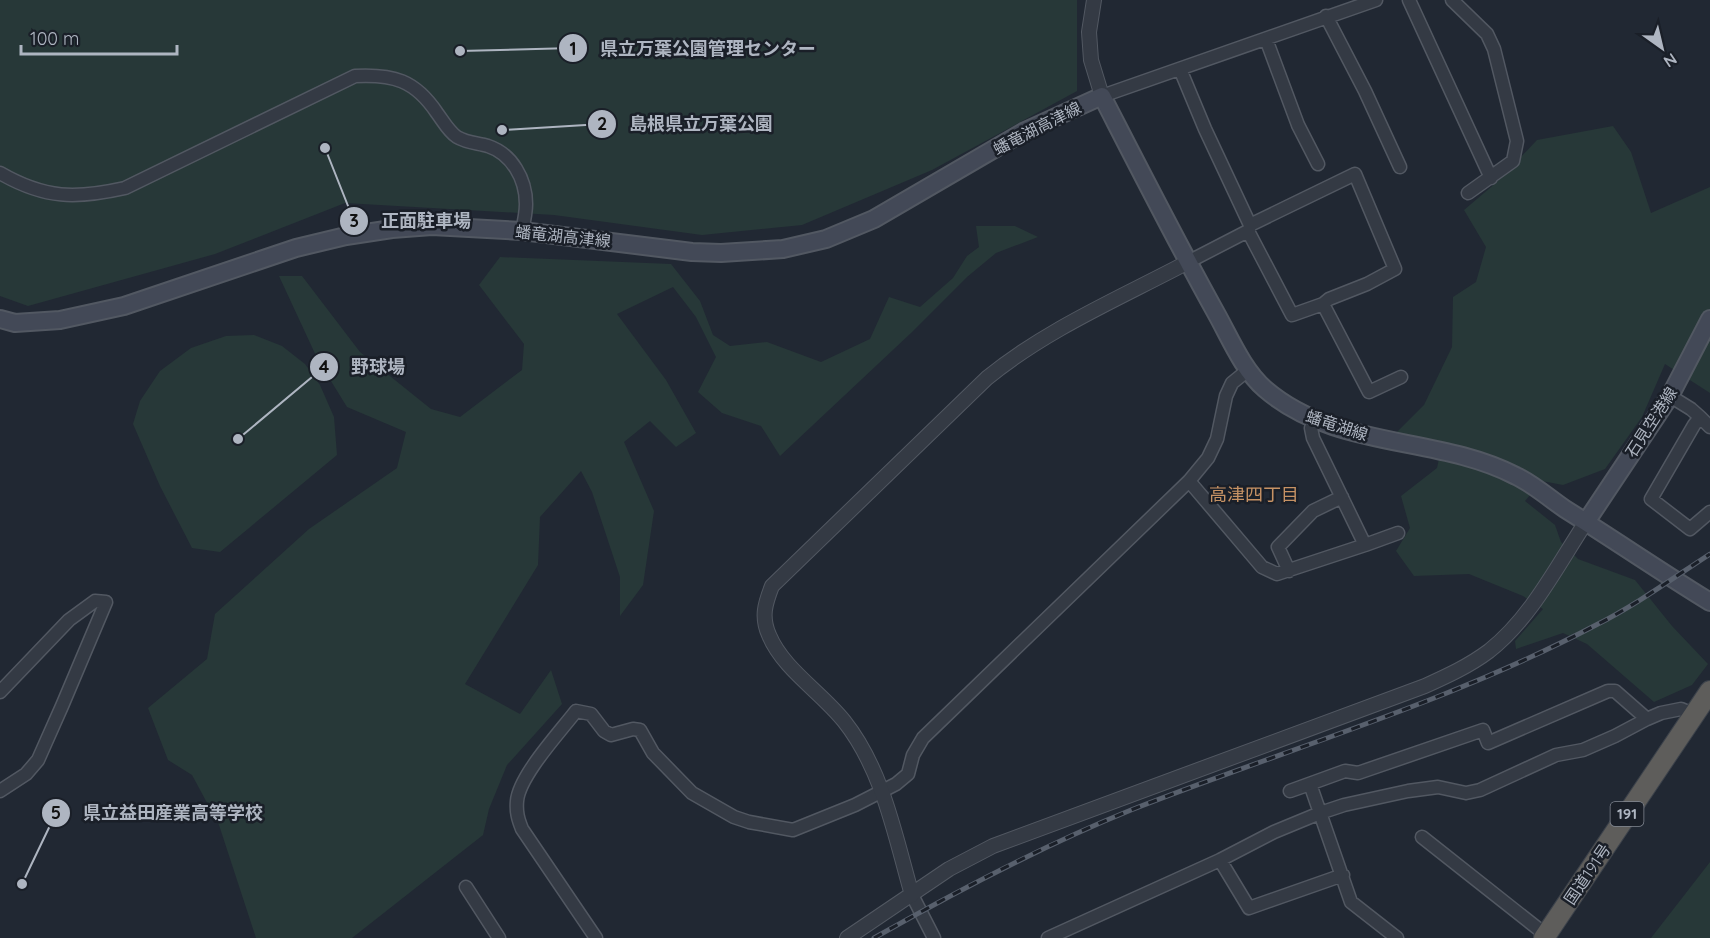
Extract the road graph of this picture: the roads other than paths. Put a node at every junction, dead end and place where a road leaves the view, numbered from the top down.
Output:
1 (1094, 0) edge
2 (1376, 0) edge
3 (1409, 0) edge
4 (1452, 0) edge
5 (1326, 16) junction
6 (1266, 39) junction
7 (1180, 69) junction
8 (1102, 96) junction
9 (1318, 164) dead end
10 (1400, 167) dead end
11 (0, 173) edge
12 (1491, 178) junction
13 (1468, 193) dead end
14 (1249, 228) junction
15 (522, 231) junction
16 (1188, 262) junction
17 (1323, 304) junction
18 (1710, 319) edge
19 (0, 320) edge
20 (1248, 370) junction
21 (1401, 377) dead end
22 (1670, 396) junction
23 (1700, 417) junction
24 (1315, 420) junction
25 (1710, 427) edge
26 (1189, 482) junction
27 (1342, 497) junction
28 (1710, 512) edge
29 (1586, 522) junction
30 (1398, 533) dead end
31 (1365, 544) junction
32 (1289, 571) junction
33 (1710, 602) edge
34 (1710, 691) edge
35 (0, 692) edge
36 (1695, 715) junction
37 (1647, 719) junction
38 (881, 790) junction
39 (0, 791) edge
40 (1320, 813) junction
41 (1422, 837) dead end
42 (1220, 860) junction
43 (1343, 875) junction
44 (466, 887) dead end
45 (912, 895) junction
46 (1545, 937) edge
47 (499, 938) edge
48 (596, 938) edge
49 (847, 938) edge
50 (934, 938) edge
51 (1048, 938) edge
52 (1396, 938) edge

1 - 8 street
2 - 5 street
3 - 12 street
4 - 12 street
5 - 6 street
5 - 10 street
6 - 7 street
6 - 9 street
7 - 8 street
7 - 14 street
8 - 15 main road, 蟠竜湖高津線
8 - 16 main road, 蟠竜湖線
11 - 15 street
12 - 13 street
14 - 16 street
14 - 17 street
14 - 17 street
15 - 19 main road, 蟠竜湖高津線
16 - 20 main road, 蟠竜湖線
16 - 38 street
17 - 21 street
18 - 22 main road, 石見空港線
20 - 24 main road, 蟠竜湖線
20 - 26 street
22 - 23 street
22 - 29 main road, 石見空港線
23 - 25 street
23 - 28 street
24 - 27 street
24 - 29 main road, 蟠竜湖線
26 - 32 street
26 - 38 street
27 - 31 street
27 - 32 street
29 - 33 main road, 蟠竜湖線
29 - 45 street
30 - 31 street
31 - 32 street
34 - 36 highway, 国道191号 / 191
35 - 39 street
36 - 37 street
36 - 46 highway, 国道191号 / 191
37 - 40 street
37 - 40 street
38 - 45 street
38 - 48 street
40 - 42 street
40 - 43 street
41 - 46 street
42 - 43 street
42 - 51 street
43 - 52 street
44 - 47 street
45 - 49 street
45 - 50 street

